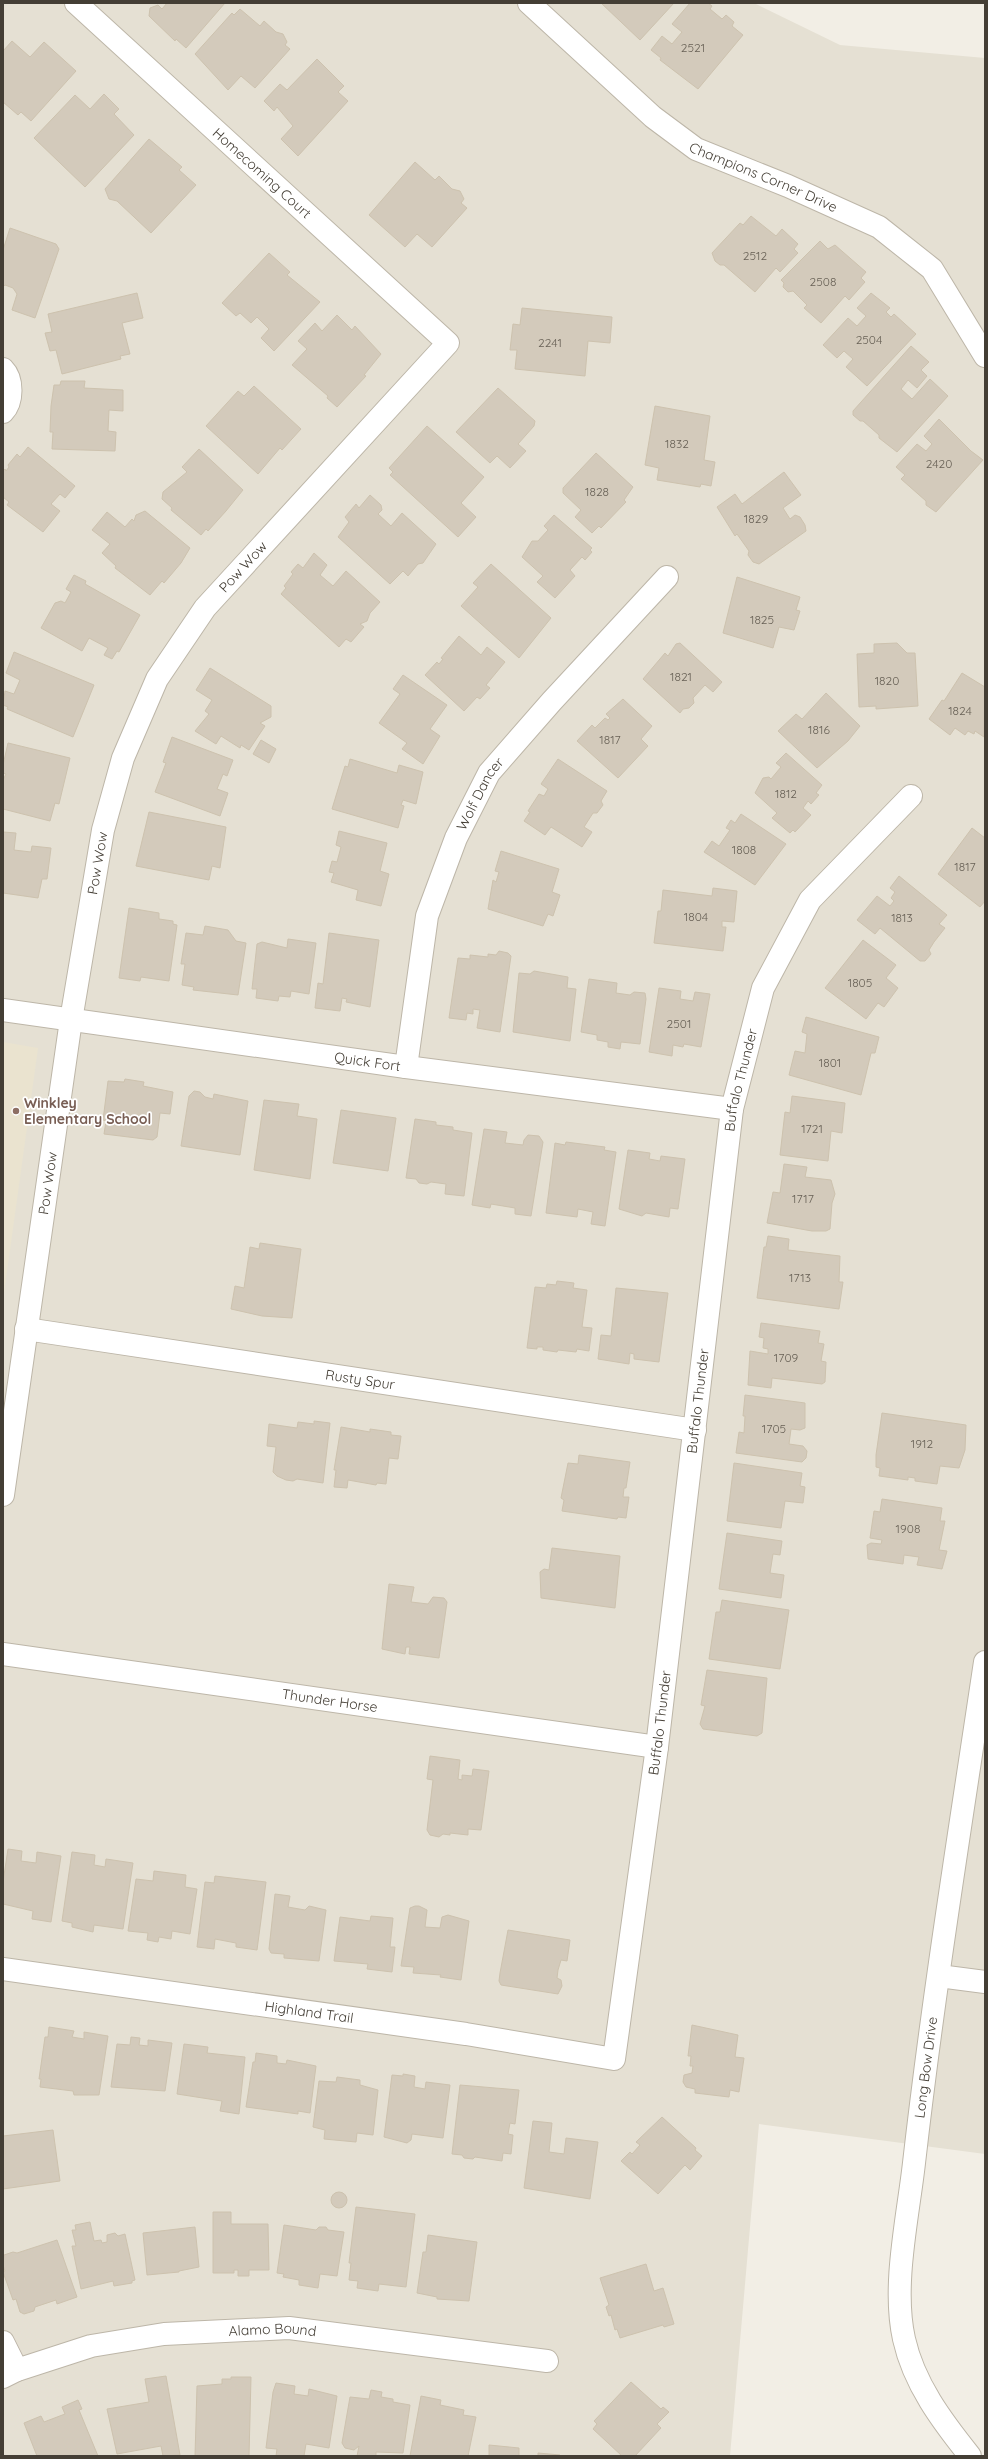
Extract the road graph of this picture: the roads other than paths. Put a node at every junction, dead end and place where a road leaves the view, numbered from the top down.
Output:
1 (76, 3) edge
2 (528, 3) edge
3 (979, 329) edge
4 (448, 343) joint
5 (985, 356) edge
6 (3, 369) edge
7 (3, 412) edge
8 (667, 578) dead end
9 (911, 796) dead end
10 (3, 1010) edge
11 (71, 1020) junction
12 (406, 1067) junction
13 (732, 1109) junction
14 (26, 1330) junction
15 (695, 1430) junction
16 (3, 1495) edge
17 (3, 1654) edge
18 (985, 1662) edge
19 (657, 1746) junction
20 (3, 1969) edge
21 (939, 1976) junction
22 (985, 1982) edge
23 (614, 2059) joint
24 (3, 2342) edge
25 (547, 2361) dead end
26 (10, 2374) edge
27 (970, 2456) edge

1 - 4 street, Homecoming Court
2 - 3 street, Champions Corner Drive
3 - 5 street, Champions Corner Drive
4 - 11 street, Pow Wow
6 - 7 street
8 - 12 street, Wolf Dancer
9 - 13 street, Buffalo Thunder
10 - 11 street, Quick Fort
11 - 12 street, Quick Fort
11 - 14 street, Pow Wow
12 - 13 street, Quick Fort
13 - 15 street, Buffalo Thunder
14 - 15 street, Rusty Spur
14 - 16 street, Pow Wow
15 - 19 street, Buffalo Thunder
17 - 19 street, Thunder Horse
18 - 21 street, Long Bow Drive
19 - 23 street, Buffalo Thunder
20 - 23 street, Highland Trail
21 - 22 street
21 - 27 street, Long Bow Drive
24 - 26 street
25 - 26 street, Alamo Bound

